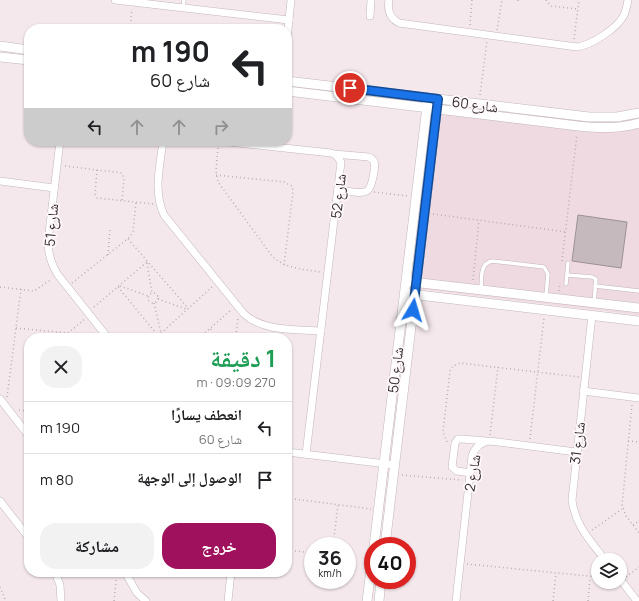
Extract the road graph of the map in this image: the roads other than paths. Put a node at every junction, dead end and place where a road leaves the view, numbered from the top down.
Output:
1 (115, 0) edge
2 (184, 0) edge
3 (291, 0) edge
4 (371, 0) edge
5 (388, 0) edge
6 (628, 0) edge
7 (183, 8) junction
8 (370, 16) dead end
9 (289, 20) junction
10 (289, 24) edge
11 (0, 46) edge
12 (24, 49) edge
13 (0, 57) edge
14 (24, 59) edge
15 (292, 82) edge
16 (292, 92) edge
17 (428, 98) junction
18 (438, 99) junction
19 (426, 108) junction
20 (437, 109) junction
21 (639, 113) edge
22 (639, 123) edge
23 (59, 146) edge
24 (163, 146) edge
25 (233, 146) edge
26 (331, 153) junction
27 (0, 181) edge
28 (54, 188) junction
29 (338, 190) junction
30 (568, 263) dead end
31 (567, 275) junction
32 (406, 281) junction
33 (417, 282) junction
34 (566, 284) dead end
35 (596, 286) junction
36 (476, 289) junction
37 (639, 291) edge
38 (404, 294) junction
39 (415, 295) junction
40 (546, 297) junction
41 (594, 303) junction
42 (639, 308) edge
43 (592, 316) junction
44 (639, 321) edge
45 (321, 331) junction
46 (104, 333) edge
47 (583, 391) junction
48 (636, 397) edge
49 (2, 403) edge
50 (24, 430) edge
51 (490, 441) junction
52 (576, 452) junction
53 (292, 453) edge
54 (306, 454) junction
55 (384, 463) junction
56 (394, 469) junction
57 (471, 472) junction
58 (0, 502) edge
59 (24, 532) edge
60 (375, 537) edge
61 (386, 537) edge
62 (600, 553) edge
63 (57, 577) edge
64 (128, 577) edge
65 (230, 577) edge
66 (627, 588) edge
67 (369, 589) edge
68 (380, 589) edge
69 (61, 601) edge
70 (146, 601) edge
71 (228, 601) edge
72 (367, 601) edge
73 (379, 601) edge
74 (456, 601) edge
75 (637, 601) edge

1 - 7 street
2 - 7 lane
3 - 9 street
4 - 8 street
5 - 6 street
7 - 9 street
9 - 10 street
11 - 12 street
13 - 14 street
15 - 17 street, شارع 60
16 - 19 street, شارع 60
17 - 18 street, شارع 60
17 - 19 street, شارع 50
18 - 20 street, شارع 50
18 - 21 street, شارع 60
19 - 20 street, شارع 60
19 - 32 street, شارع 50
20 - 22 street, شارع 60
20 - 33 street, شارع 50
23 - 28 street, شارع 51
24 - 45 street
25 - 26 street, شارع 52
26 - 29 street, شارع 52
26 - 29 street
27 - 28 street
28 - 46 street, شارع 51
29 - 45 street, شارع 52
30 - 31 lane
31 - 34 lane
31 - 35 lane
32 - 33 street
32 - 38 street, شارع 50
33 - 36 street
33 - 39 street, شارع 50
35 - 37 lane
35 - 41 lane
36 - 40 street
36 - 40 lane
38 - 39 street
38 - 55 street, شارع 50
39 - 43 street
39 - 56 street, شارع 50
40 - 41 street
41 - 42 street
41 - 43 street
41 - 43 street
43 - 44 street
43 - 47 street, شارع 31
45 - 54 street, شارع 52
47 - 48 street
47 - 52 street, شارع 31
49 - 50 street
51 - 52 street, شارع 2
51 - 57 street, شارع 2
51 - 57 street
52 - 62 street, شارع 31
53 - 54 street
54 - 55 street
55 - 56 street
55 - 60 street, شارع 50
56 - 61 street, شارع 50
57 - 74 street, شارع 2
58 - 59 street
63 - 69 street
64 - 70 street
65 - 71 street
66 - 75 street
67 - 72 street
68 - 73 street

